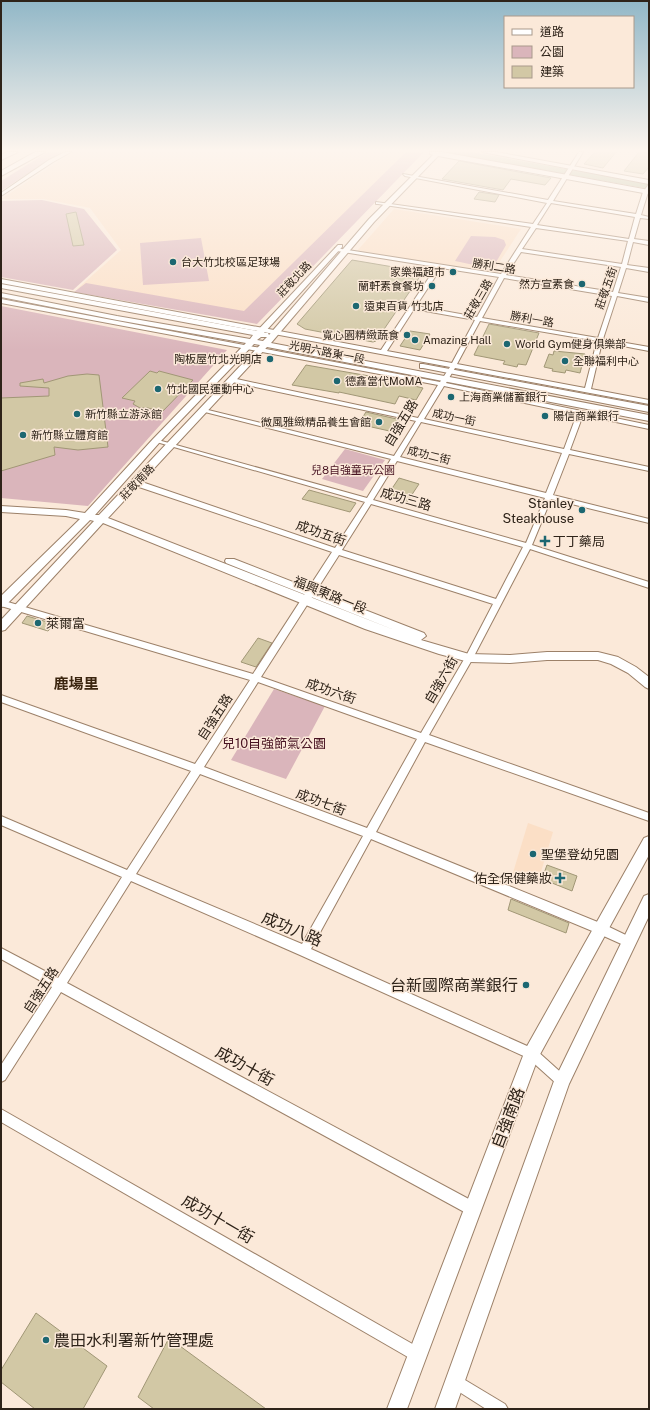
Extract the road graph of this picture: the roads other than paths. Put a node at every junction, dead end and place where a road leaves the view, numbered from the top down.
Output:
1 (365, 218) edge
2 (375, 218) edge
3 (472, 218) edge
4 (540, 218) edge
5 (638, 218) edge
6 (533, 227) junction
7 (632, 241) junction
8 (649, 243) edge
9 (337, 249) junction
10 (346, 250) junction
11 (519, 250) junction
12 (624, 266) junction
13 (439, 267) junction
14 (649, 270) edge
15 (502, 277) junction
16 (1, 281) edge
17 (1, 286) edge
18 (1, 295) edge
19 (614, 295) junction
20 (649, 300) edge
21 (1, 302) edge
22 (39, 304) junction
23 (413, 307) junction
24 (51, 311) junction
25 (478, 319) junction
26 (261, 332) junction
27 (274, 334) junction
28 (600, 340) junction
29 (249, 344) junction
30 (263, 347) junction
31 (649, 349) edge
32 (383, 352) junction
33 (451, 368) junction
34 (232, 380) junction
35 (443, 381) junction
36 (587, 391) junction
37 (649, 402) edge
38 (649, 409) edge
39 (204, 411) junction
40 (581, 413) junction
41 (649, 418) edge
42 (419, 419) junction
43 (649, 427) edge
44 (156, 442) junction
45 (172, 445) junction
46 (566, 451) junction
47 (396, 458) junction
48 (649, 469) edge
49 (136, 483) junction
50 (549, 496) junction
51 (369, 501) junction
52 (1, 502) edge
53 (1, 509) edge
54 (91, 512) junction
55 (104, 516) junction
56 (649, 521) edge
57 (528, 546) junction
58 (336, 551) junction
59 (649, 585) edge
60 (308, 596) junction
61 (1, 603) edge
62 (498, 603) junction
63 (19, 608) junction
64 (1, 627) edge
65 (471, 654) junction
66 (649, 673) edge
67 (255, 678) junction
68 (649, 684) edge
69 (1, 698) edge
70 (423, 737) junction
71 (198, 769) junction
72 (649, 817) edge
73 (1, 820) edge
74 (370, 834) junction
75 (649, 842) edge
76 (129, 876) junction
77 (649, 901) edge
78 (601, 929) junction
79 (628, 942) junction
80 (304, 951) junction
81 (1, 953) edge
82 (60, 984) junction
83 (532, 1054) junction
84 (1, 1076) edge
85 (562, 1082) junction
86 (1, 1115) edge
87 (473, 1209) junction
88 (418, 1355) junction
89 (455, 1381) junction
90 (397, 1409) edge
91 (445, 1409) edge
92 (500, 1409) edge

1 - 9 street, 莊敬北路
2 - 10 street, 莊敬北路
3 - 6 street
4 - 6 street, 莊敬三路
5 - 7 street, 莊敬五街
6 - 7 street
6 - 11 street, 莊敬三路
7 - 8 street
7 - 12 street, 莊敬五街
9 - 10 street, 勝利二路
9 - 26 street, 莊敬北路
10 - 13 street, 勝利二路
10 - 27 street, 莊敬北路
11 - 12 street
11 - 15 street, 莊敬三路
12 - 14 street
12 - 19 street, 莊敬五街
13 - 15 street, 勝利二路
13 - 23 street
15 - 19 street, 勝利二路
15 - 25 street, 莊敬三路
16 - 26 street, 光明六路東一段
17 - 26 street, 光明六路東一段
18 - 22 street, 光明六路東一段
19 - 20 street, 勝利二路
19 - 28 street, 莊敬五街
21 - 24 street, 光明六路東一段
22 - 24 street
22 - 29 street, 光明六路東一段
23 - 25 street, 勝利一路
23 - 32 street
24 - 29 street, 光明六路東一段
25 - 28 street, 勝利一路
25 - 33 street, 莊敬三路
26 - 27 street, 光明六路東一段
26 - 29 street, 莊敬南路
27 - 30 street, 莊敬南路
27 - 32 street, 光明六路東一段
27 - 33 street, 光明六路東一段
28 - 31 street, 勝利一路
28 - 36 street, 莊敬五街
29 - 30 street, 光明六路東一段
29 - 44 street, 莊敬南路
30 - 34 street, 莊敬南路
30 - 35 street, 光明六路東一段
32 - 33 street, 光明六路東一段
33 - 35 street, 自強五路
33 - 36 street, 光明六路東一段
33 - 38 street, 光明六路東一段
34 - 39 street, 莊敬南路
34 - 42 street, 成功一街
35 - 40 street, 光明六路東一段
35 - 41 street, 光明六路東一段
35 - 42 street, 自強五路
36 - 37 street, 光明六路東一段
39 - 45 street, 莊敬南路
39 - 47 street, 成功二街
40 - 43 street, 光明六路東一段
40 - 46 street, 自強六街
42 - 46 street, 成功一街
42 - 47 street, 自強五路
44 - 45 street, 成功三路
44 - 54 street, 莊敬南路
45 - 49 street, 莊敬南路
45 - 51 street, 成功三路
46 - 48 street, 成功一街
46 - 50 street, 自強六街
47 - 50 street, 成功二街
47 - 51 street, 自強五路
49 - 55 street, 莊敬南路
49 - 58 street, 成功五街
50 - 56 street, 成功二街
50 - 57 street, 自強六街
51 - 57 street, 成功三路
51 - 58 street, 自強五路
52 - 54 street, 福興東路一段
53 - 54 street, 福興東路一段
54 - 55 street, 福興東路一段
54 - 61 street, 莊敬南路
55 - 60 street, 福興東路一段
55 - 63 street, 莊敬南路
57 - 59 street, 成功三路
57 - 62 street, 自強六街
58 - 60 street, 自強五路
58 - 62 street, 成功五街
60 - 65 street, 福興東路一段
60 - 67 street, 自強五路
61 - 63 street, 成功六街
62 - 65 street, 自強六街
63 - 64 street, 莊敬南路
63 - 67 street, 成功六街
65 - 66 street, 福興東路一段
65 - 68 street, 福興東路一段
65 - 70 street, 自強六街
67 - 70 street, 成功六街
67 - 71 street, 自強五路
69 - 71 street, 成功七街
70 - 72 street, 成功六街
70 - 74 street, 自強六街
71 - 74 street, 成功七街
71 - 76 street, 自強五路
73 - 76 street, 成功八路
74 - 78 street, 成功七街
74 - 80 street, 自強六街
75 - 78 street, 自強南路
76 - 80 street, 成功八路
76 - 82 street, 自強五路
77 - 79 street
78 - 79 street, 成功七街
78 - 83 street, 自強南路
79 - 85 street
80 - 83 street, 成功八路
81 - 82 street, 成功十街
82 - 84 street, 自強五路
82 - 87 street, 成功十街
83 - 85 street, 成功八路
83 - 87 street, 自強南路
85 - 89 street
86 - 88 street, 成功十一街
87 - 88 street, 自強南路
88 - 90 street, 自強南路
89 - 91 street
89 - 92 street

